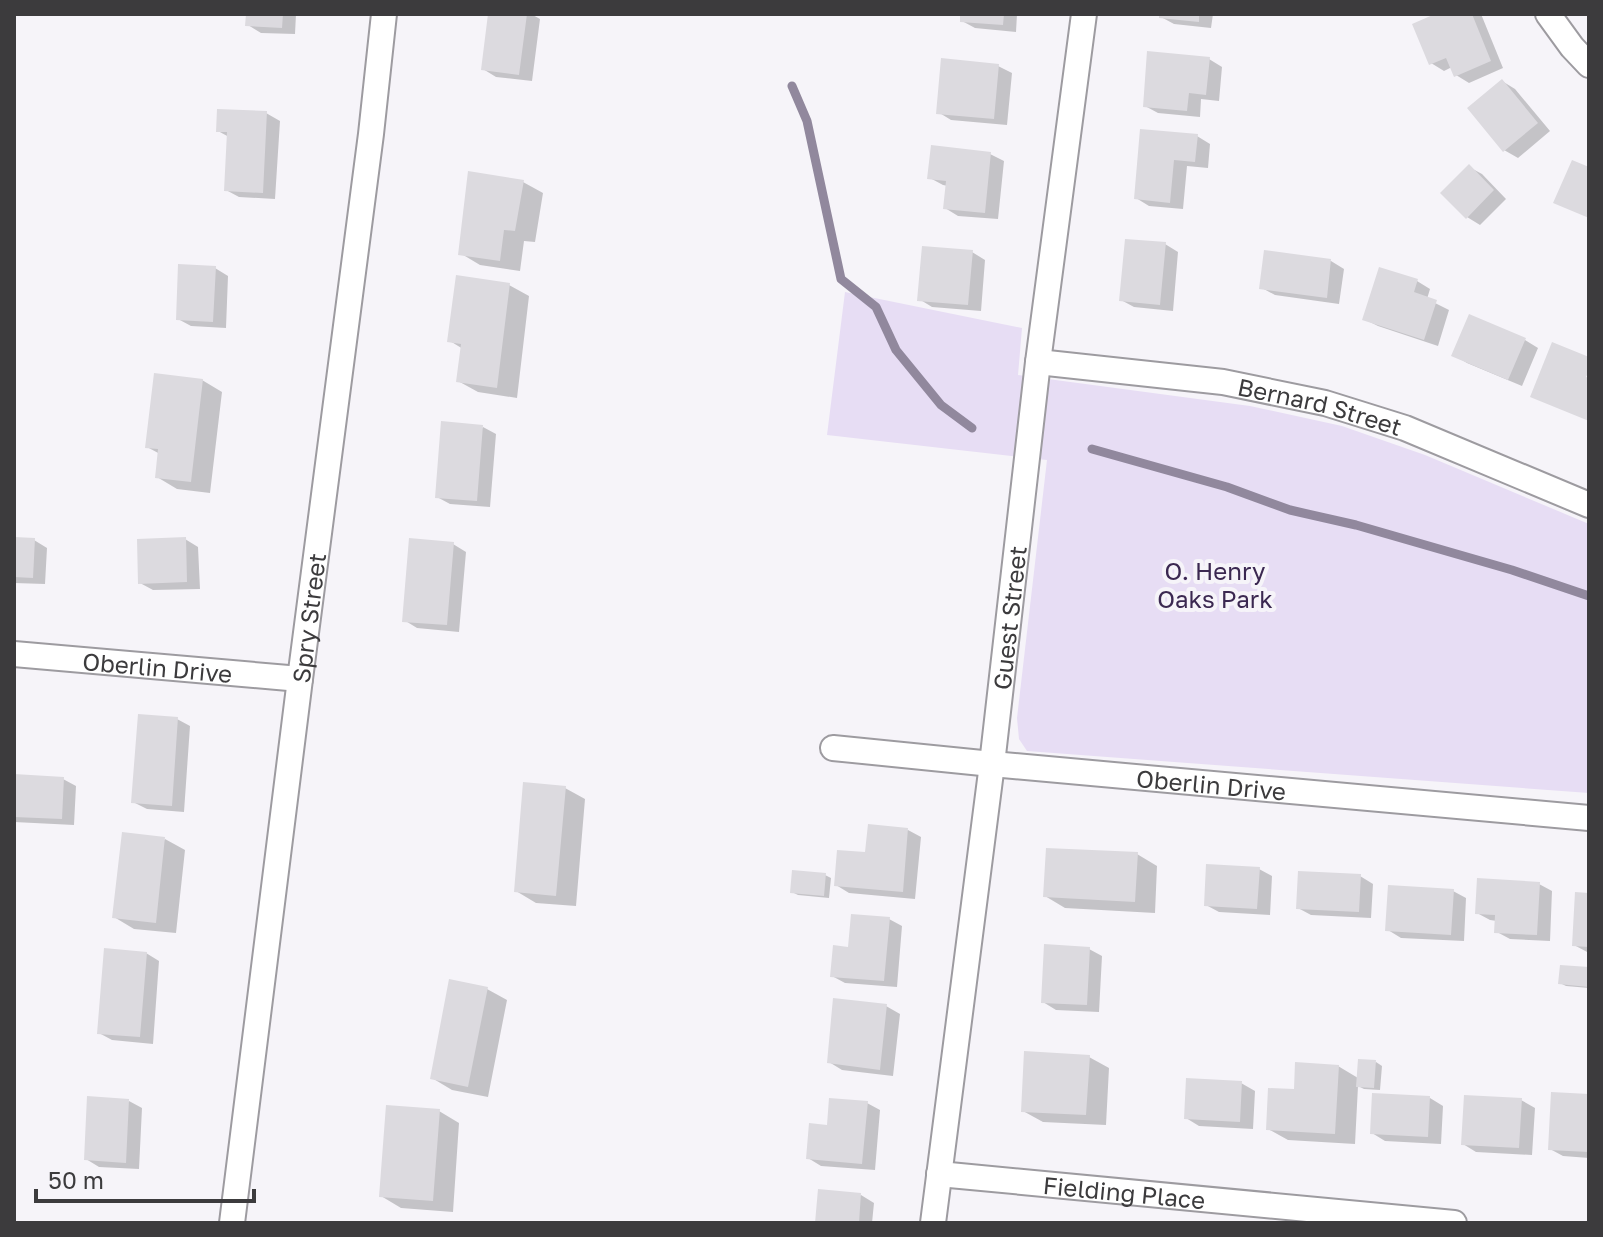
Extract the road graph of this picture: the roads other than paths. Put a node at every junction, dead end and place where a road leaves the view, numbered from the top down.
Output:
1 (384, 14) edge
2 (1084, 14) edge
3 (1548, 14) edge
4 (1589, 65) edge
5 (1038, 362) junction
6 (1589, 505) edge
7 (14, 654) edge
8 (300, 679) junction
9 (833, 748) dead end
10 (992, 764) junction
11 (1589, 818) edge
12 (939, 1174) junction
13 (232, 1223) edge
14 (933, 1223) edge
15 (1454, 1223) edge

1 - 8 street, Spry Street
2 - 5 street, Guest Street
3 - 4 street
5 - 6 street, Bernard Street
5 - 10 street, Guest Street
7 - 8 street, Oberlin Drive
8 - 13 street, Spry Street
9 - 10 street, Oberlin Drive
10 - 11 street, Oberlin Drive
10 - 12 street, Guest Street
12 - 14 street, Guest Street
12 - 15 street, Fielding Place

